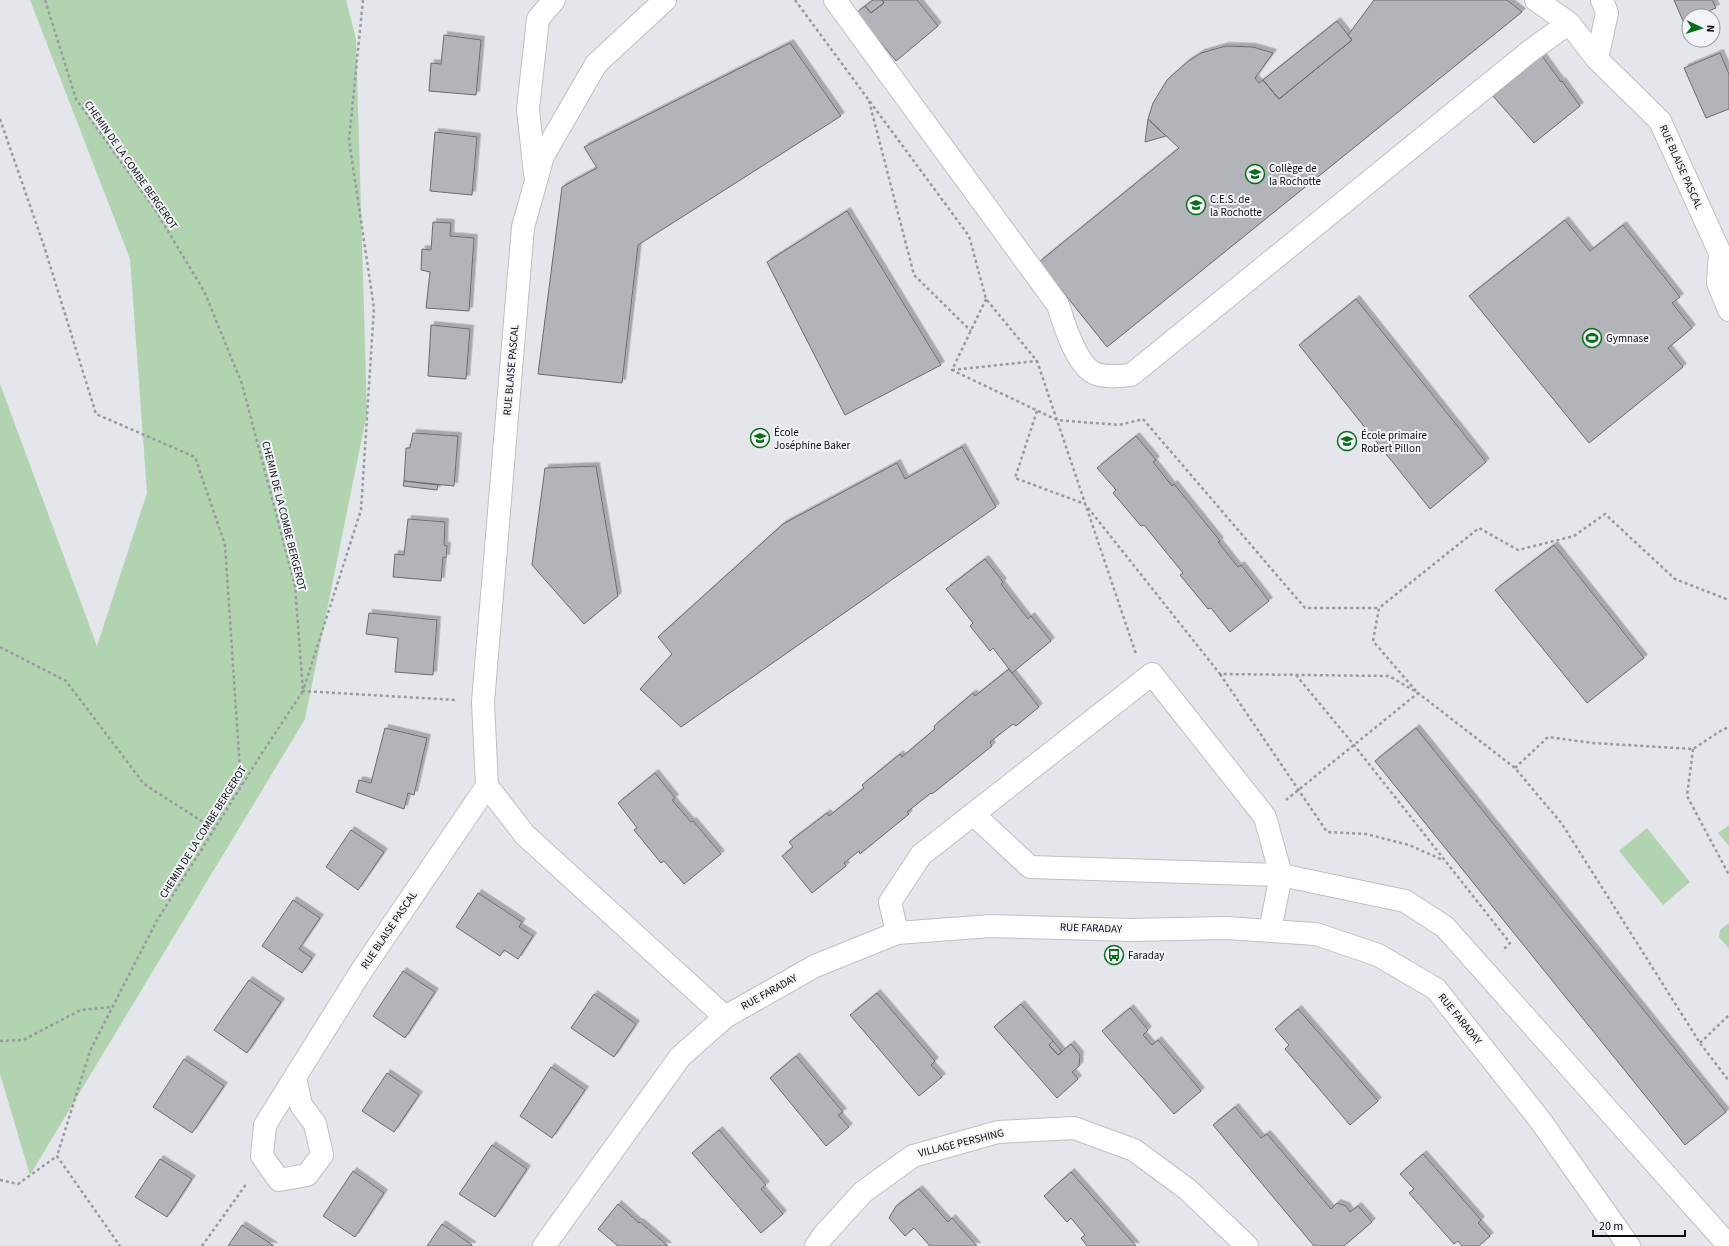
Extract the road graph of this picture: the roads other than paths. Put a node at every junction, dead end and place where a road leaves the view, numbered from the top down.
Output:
1 (554, 0) edge
2 (665, 0) edge
3 (835, 0) edge
4 (1536, 0) edge
5 (1602, 0) edge
6 (1569, 23) junction
7 (1597, 59) junction
8 (536, 180) junction
9 (1729, 310) edge
10 (487, 786) junction
11 (973, 814) junction
12 (1281, 876) junction
13 (1270, 931) junction
14 (897, 933) junction
15 (725, 1017) junction
16 (295, 1077) junction
17 (544, 1246) edge
18 (816, 1246) edge
19 (1247, 1246) edge
20 (1629, 1246) edge
21 (1729, 1246) edge

1 - 8 street
2 - 8 street, RUE BLAISE PASCAL
3 - 6 street
4 - 6 street, RUE BLAISE PASCAL
5 - 7 street
6 - 7 street, RUE BLAISE PASCAL
7 - 9 street, RUE BLAISE PASCAL
8 - 10 street, RUE BLAISE PASCAL
10 - 15 street
10 - 16 street, RUE BLAISE PASCAL
11 - 12 street
11 - 12 street
11 - 14 street
12 - 13 street
12 - 21 street
13 - 14 street, RUE FARADAY
13 - 20 street, RUE FARADAY
14 - 15 street, RUE FARADAY
15 - 17 street, RUE FARADAY
16 - 16 street, RUE BLAISE PASCAL
18 - 19 street, VILLAGE PERSHING

